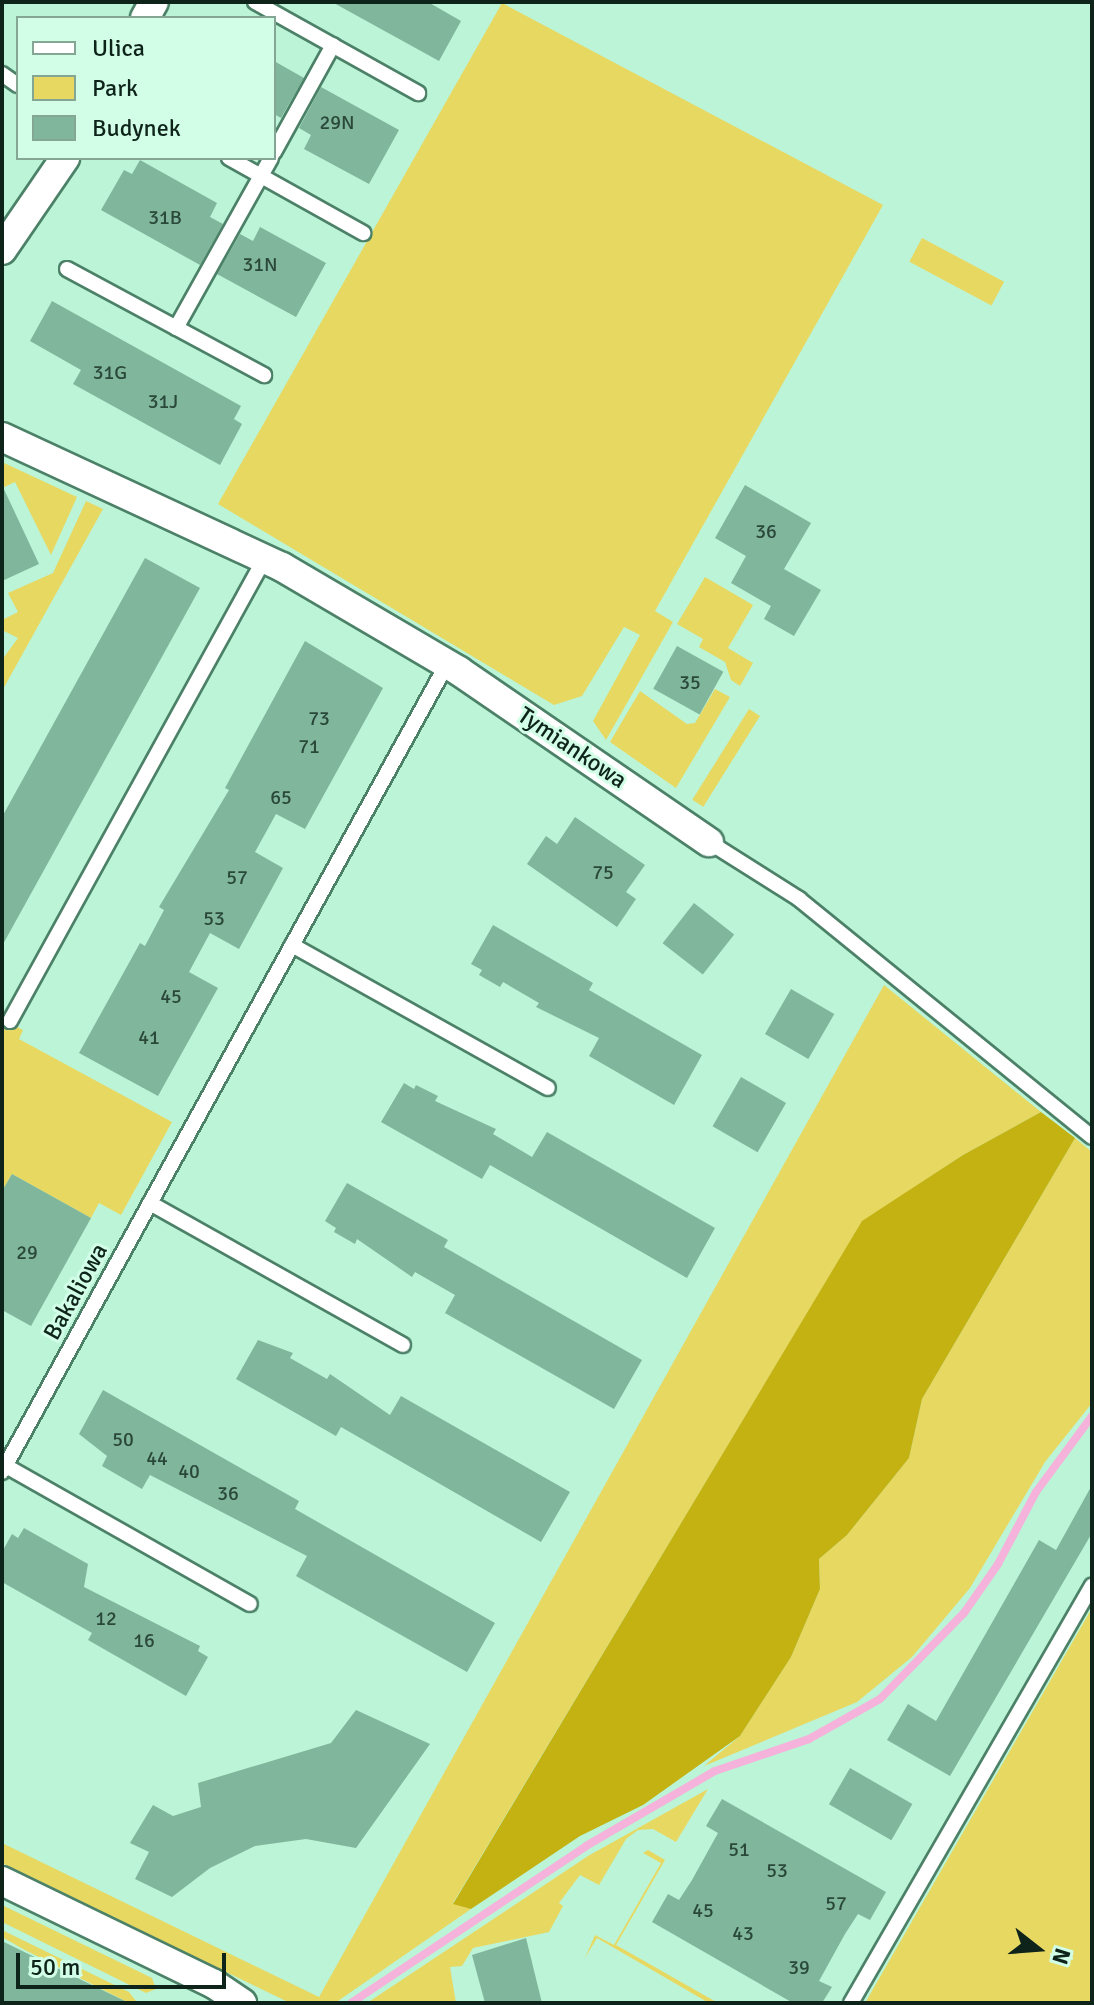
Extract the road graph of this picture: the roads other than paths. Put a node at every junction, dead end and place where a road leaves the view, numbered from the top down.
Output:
1 (255, 2) edge
2 (333, 45) junction
3 (418, 93) dead end
4 (276, 148) edge
5 (64, 160) edge
6 (233, 160) edge
7 (270, 160) edge
8 (261, 176) junction
9 (363, 233) dead end
10 (2, 250) edge
11 (67, 269) dead end
12 (176, 328) junction
13 (264, 375) dead end
14 (2, 437) edge
15 (265, 558) junction
16 (447, 664) junction
17 (709, 842) joint
18 (292, 945) junction
19 (10, 1021) dead end
20 (548, 1088) dead end
21 (1092, 1137) edge
22 (150, 1203) junction
23 (403, 1345) dead end
24 (4, 1469) edge
25 (1092, 1585) edge
26 (250, 1604) dead end
27 (2, 1881) edge
28 (242, 2003) edge
29 (851, 2003) edge

1 - 2 lane
2 - 3 lane
2 - 4 lane
5 - 10 street
6 - 8 lane
7 - 8 lane
8 - 9 lane
8 - 12 lane
11 - 12 lane
12 - 13 lane
14 - 15 street, Tymiankowa
15 - 16 street, Tymiankowa
15 - 19 lane
16 - 17 street, Tymiankowa
16 - 18 lane, Bakaliowa
17 - 21 lane, Tymiankowa
18 - 20 lane
18 - 22 lane, Bakaliowa
22 - 23 lane
22 - 24 lane, Bakaliowa
24 - 26 lane
25 - 29 lane
27 - 28 street

